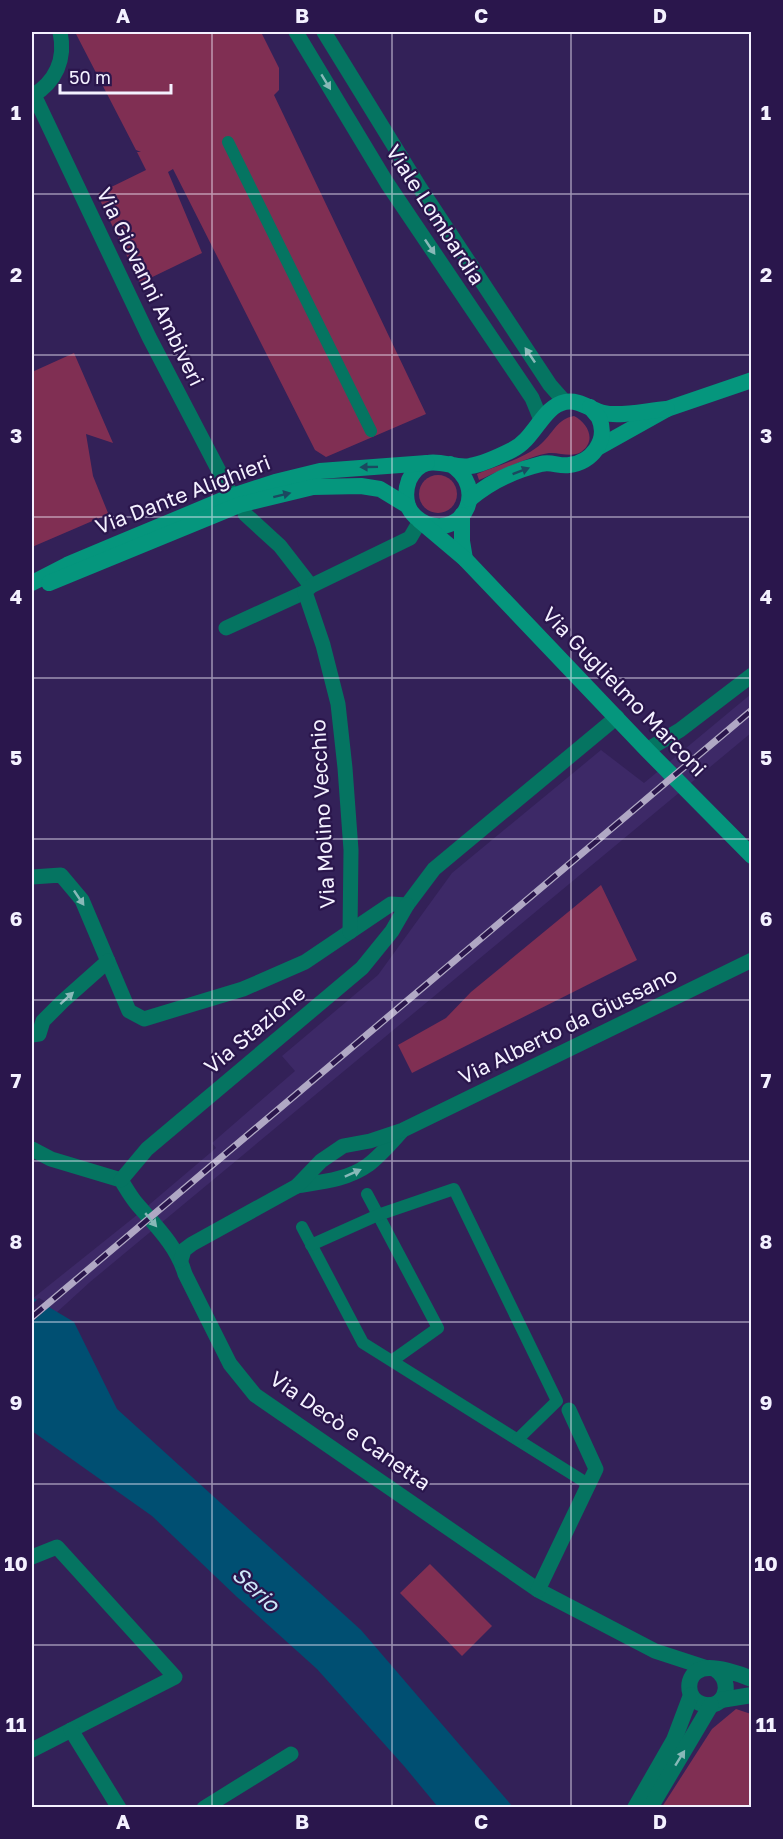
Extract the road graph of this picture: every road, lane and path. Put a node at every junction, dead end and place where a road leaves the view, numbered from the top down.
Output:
1 (60, 32) edge
2 (296, 32) edge
3 (324, 32) edge
4 (33, 96) edge
5 (228, 142) dead end
6 (387, 183) junction
7 (420, 188) junction
8 (502, 314) junction
9 (481, 324) junction
10 (752, 380) edge
11 (565, 402) junction
12 (590, 407) junction
13 (667, 409) junction
14 (541, 420) junction
15 (371, 431) dead end
16 (599, 447) junction
17 (428, 463) junction
18 (450, 464) junction
19 (232, 496) junction
20 (470, 499) junction
21 (408, 506) junction
22 (245, 514) dead end
23 (462, 515) junction
24 (420, 521) junction
25 (465, 559) junction
26 (32, 583) edge
27 (308, 589) junction
28 (32, 590) edge
29 (226, 628) dead end
30 (752, 675) edge
31 (617, 717) junction
32 (647, 750) junction
33 (749, 849) edge
34 (32, 877) edge
35 (407, 905) junction
36 (350, 932) junction
37 (752, 960) edge
38 (108, 961) junction
39 (32, 1035) edge
40 (403, 1130) junction
41 (370, 1141) junction
42 (32, 1149) edge
43 (379, 1156) junction
44 (321, 1161) junction
45 (121, 1180) junction
46 (329, 1180) junction
47 (297, 1186) junction
48 (367, 1194) dead end
49 (378, 1215) junction
50 (302, 1227) dead end
51 (311, 1245) junction
52 (181, 1260) junction
53 (393, 1360) junction
54 (569, 1410) dead end
55 (518, 1439) junction
56 (588, 1484) junction
57 (32, 1557) edge
58 (538, 1590) junction
59 (655, 1651) junction
60 (712, 1669) junction
61 (752, 1679) edge
62 (691, 1687) junction
63 (752, 1695) edge
64 (716, 1702) junction
65 (71, 1730) junction
66 (32, 1750) edge
67 (291, 1754) dead end
68 (119, 1808) edge
69 (204, 1808) edge
70 (634, 1808) edge
71 (650, 1808) edge

1 - 4 street
2 -> 6 street, Viale Lombardia
3 - 7 street, Viale Lombardia
4 - 19 street, Via Giovanni Ambiveri
5 - 15 street
6 - 7 street
6 -> 9 street, Viale Lombardia
7 - 8 street, Viale Lombardia
8 - 9 street
11 -> 8 street, Viale Lombardia
9 - 14 street, Viale Lombardia
10 - 13 main road
11 - 12 main road
11 - 14 main road
12 - 13 main road
12 - 16 main road
13 - 16 main road
14 - 18 main road
20 -> 16 main road
17 - 18 main road
17 -> 19 main road, Via Dante Alighieri
17 - 21 main road
18 - 20 main road
19 - 26 main road, Via Dante Alighieri
20 - 23 main road
21 - 24 main road
28 -> 21 main road, Via Dante Alighieri
22 - 27 street, Via Molino Vecchio
23 - 24 main road
23 - 25 main road
24 - 25 main road, Via Guglielmo Marconi
24 - 27 street
25 - 31 main road, Via Guglielmo Marconi
27 - 29 street
27 - 36 street, Via Molino Vecchio
30 - 32 street
31 - 32 main road, Via Guglielmo Marconi
31 - 35 street, Via Stazione
32 - 33 main road, Via Guglielmo Marconi
34 -> 38 street
35 - 36 street
35 - 45 street, Via Stazione
36 - 38 street
37 - 40 street, Via Alberto da Giussano
39 -> 38 street
40 - 41 street
40 - 43 street
41 - 43 street
41 - 44 street
42 - 45 street
46 -> 43 street
44 - 46 street
44 - 47 street
45 -> 52 street, Via Decò e Canetta
46 - 47 street
47 - 52 street
48 - 49 street
49 - 51 street
49 - 53 street
49 - 55 street
50 - 51 street
51 - 53 street
52 - 58 street, Via Decò e Canetta
53 - 55 street
54 - 56 street
55 - 56 street
56 - 58 street
57 - 65 street
58 - 59 street, Via Decò e Canetta
59 - 60 street, Via Decò e Canetta
59 - 62 street, Via Decò e Canetta
60 - 61 street, Via Decò e Canetta
60 - 62 street
60 - 64 street
62 - 64 street
62 - 70 street
63 - 64 street
71 -> 64 street
65 - 66 street
65 - 68 street
67 - 69 street

